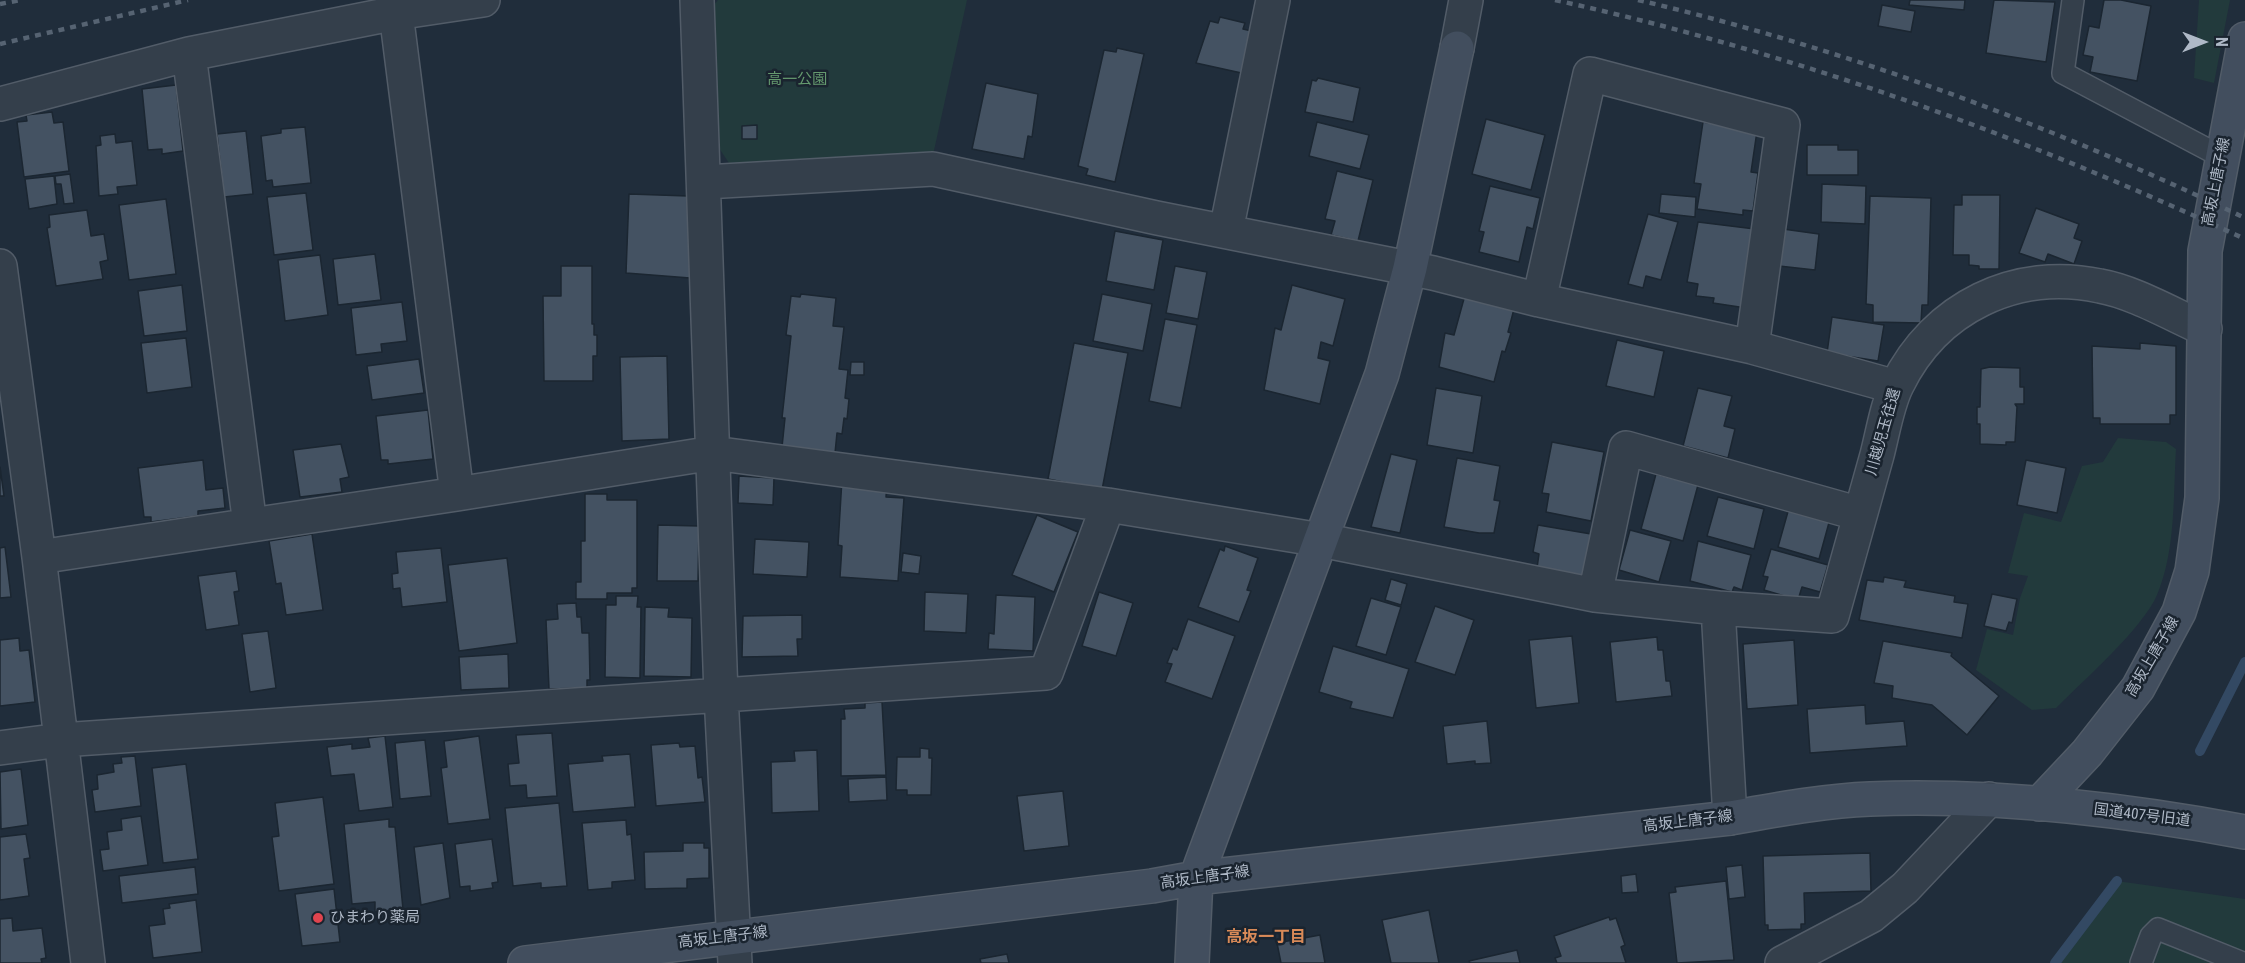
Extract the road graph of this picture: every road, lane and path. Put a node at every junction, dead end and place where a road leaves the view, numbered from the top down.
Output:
1 (483, 0) edge
2 (697, 0) edge
3 (1274, 0) edge
4 (1466, 0) edge
5 (2073, 0) edge
6 (396, 13) junction
7 (2245, 39) edge
8 (1457, 48) joint
9 (189, 54) junction
10 (0, 104) edge
11 (2222, 157) junction
12 (705, 182) junction
13 (1226, 231) junction
14 (0, 266) edge
15 (1410, 268) junction
16 (1539, 300) junction
17 (2205, 329) junction
18 (1752, 347) junction
19 (1896, 387) junction
20 (713, 453) junction
21 (457, 494) junction
22 (1108, 505) junction
23 (1860, 514) junction
24 (250, 525) junction
25 (1321, 540) junction
26 (39, 556) junction
27 (1595, 595) junction
28 (1719, 608) junction
29 (721, 695) junction
30 (61, 740) junction
31 (0, 748) edge
32 (1989, 800) junction
33 (2039, 804) junction
34 (1730, 818) junction
35 (2245, 832) edge
36 (1196, 878) junction
37 (734, 950) edge
38 (88, 963) edge
39 (525, 963) edge
40 (1192, 963) edge
41 (1782, 963) edge
42 (2141, 963) edge
43 (2243, 963) edge

1 - 6 street
2 - 12 street
3 - 13 street
4 - 8 street
5 - 11 lane
6 - 9 street
6 - 21 street
7 - 11 main road, 高坂上唐子線
8 - 15 main road
9 - 10 street
9 - 24 street
11 - 17 main road, 高坂上唐子線
12 - 13 street
12 - 20 street
13 - 15 street
14 - 26 street
15 - 16 street
15 - 25 main road
16 - 18 street
16 - 18 street
17 - 19 street, 川越児玉往還
17 - 33 main road, 高坂上唐子線
18 - 19 street
19 - 23 street, 川越児玉往還
20 - 21 street
20 - 22 street
20 - 29 street
21 - 24 street
22 - 25 street
22 - 29 street
23 - 27 street
23 - 28 street, 川越児玉往還
24 - 26 street
25 - 27 street
25 - 36 main road
26 - 30 street
27 - 28 street
28 - 34 street
29 - 30 street
29 - 37 street
30 - 31 street
30 - 38 street
32 - 33 main road, 高坂上唐子線
32 - 34 main road, 高坂上唐子線
32 - 41 street
33 - 35 main road, 国道407号旧道
34 - 36 main road, 高坂上唐子線
36 - 37 main road, 高坂上唐子線
36 - 40 main road
37 - 39 main road, 高坂上唐子線
42 - 43 lane

